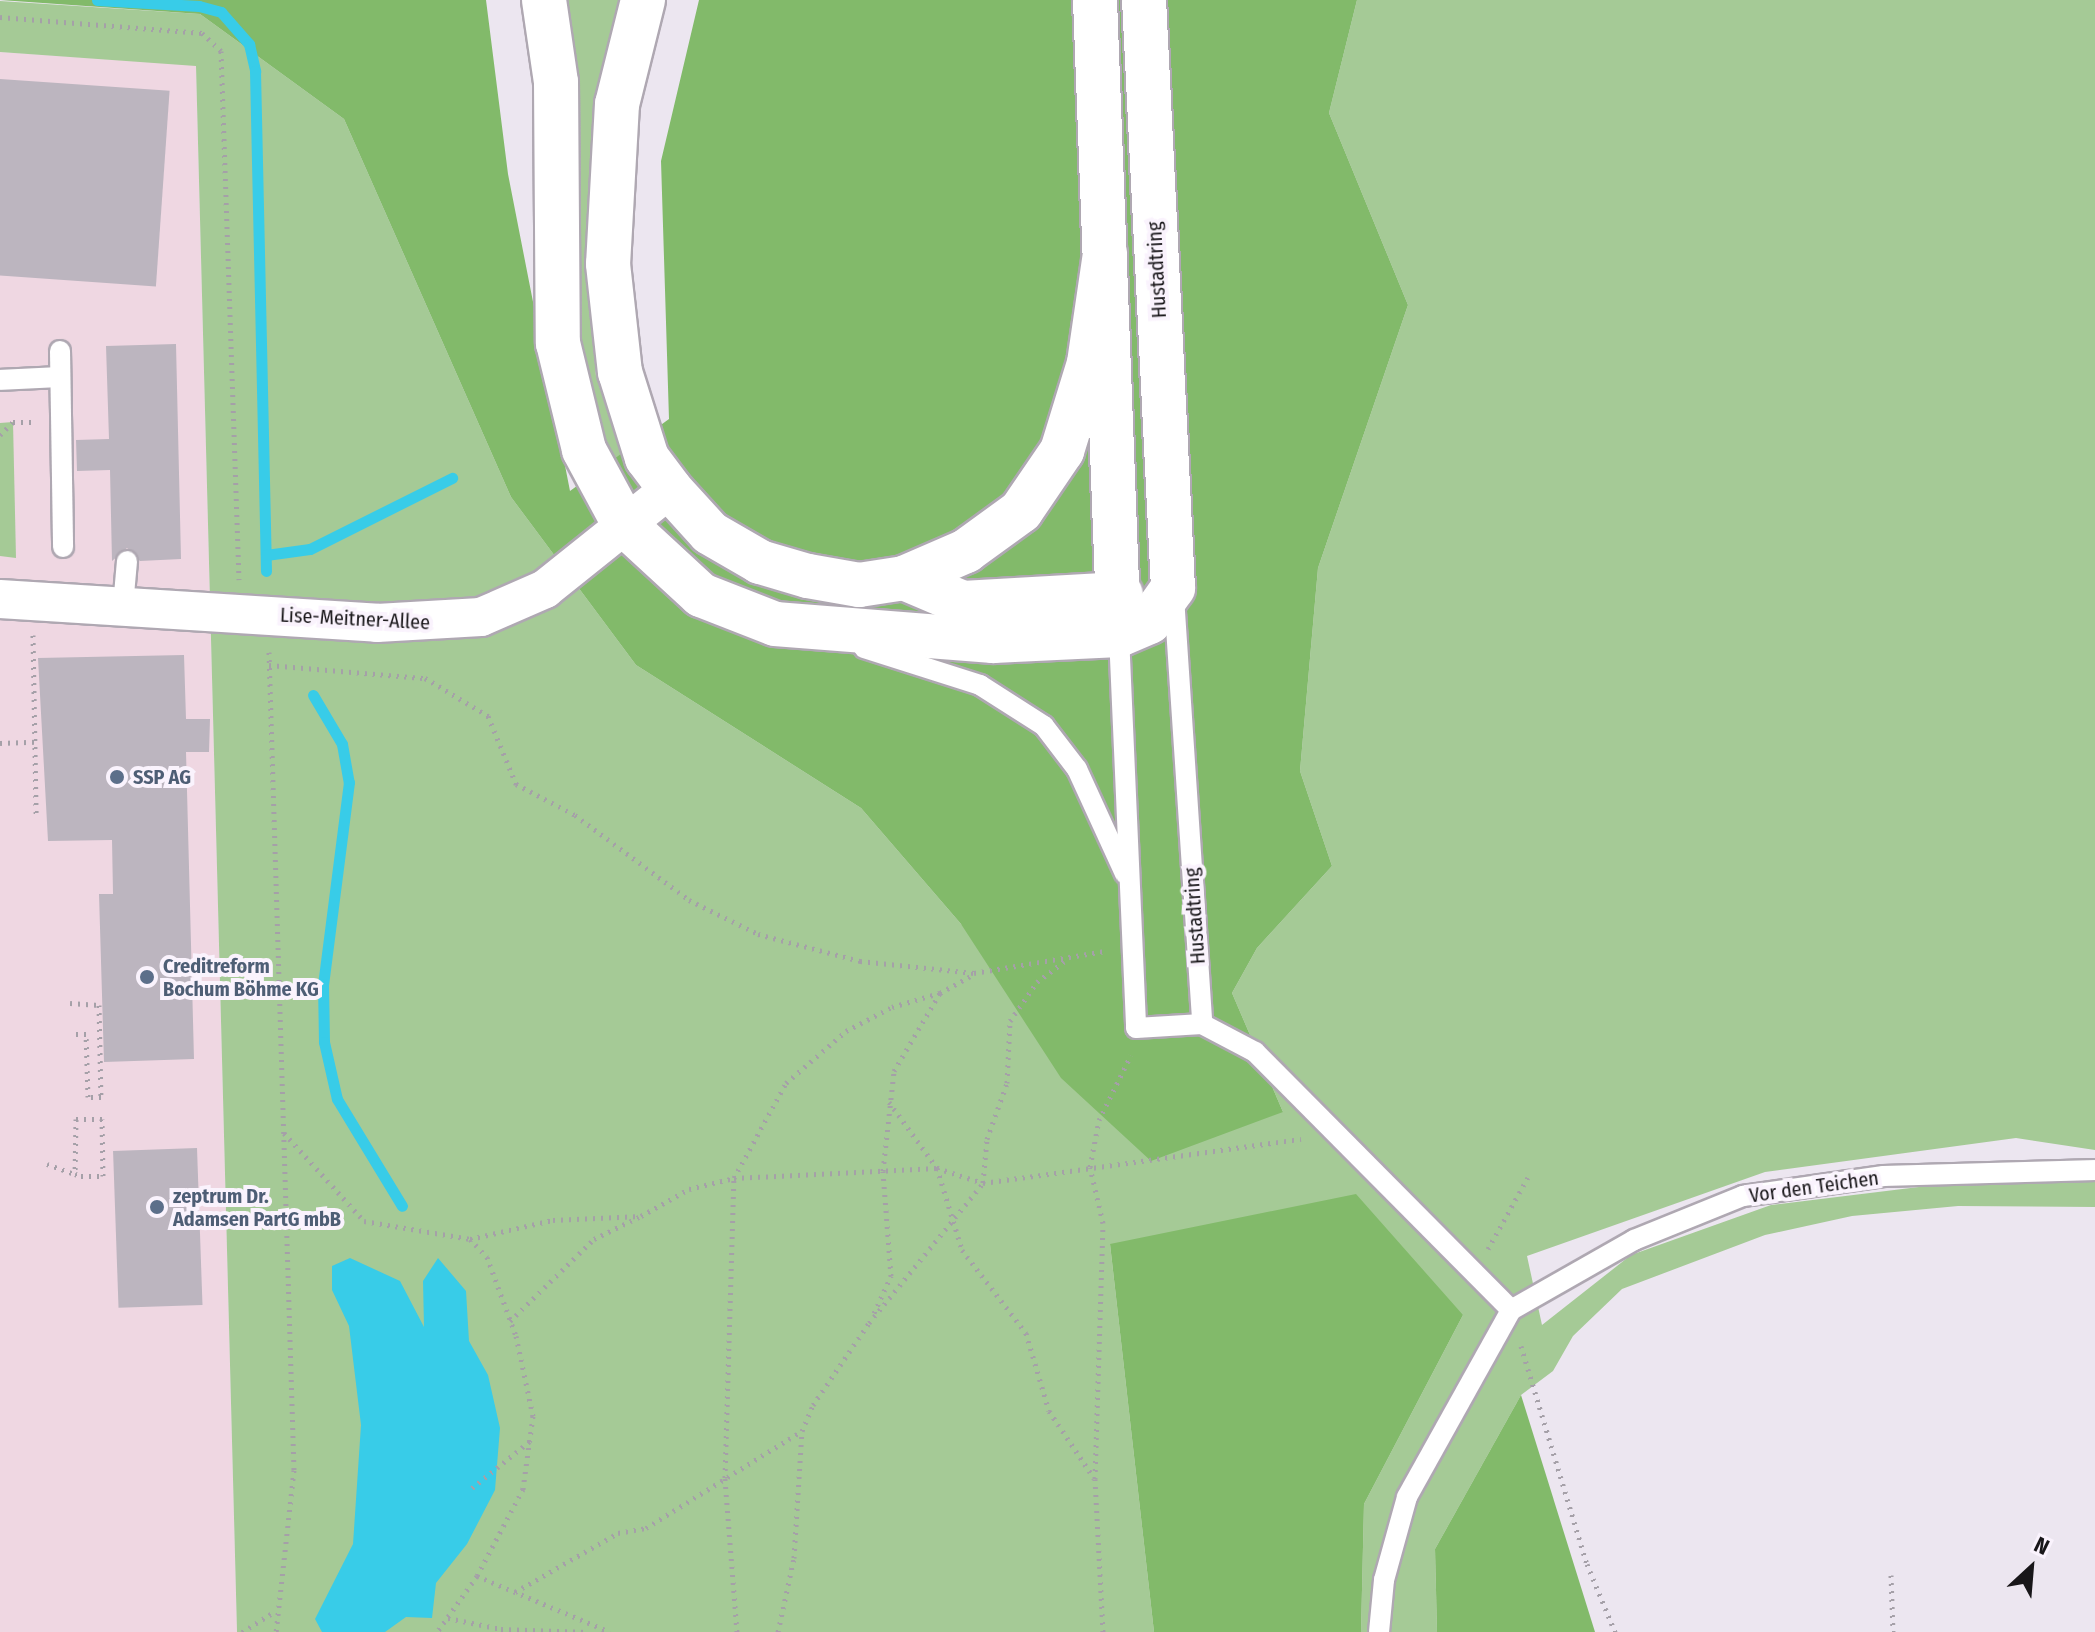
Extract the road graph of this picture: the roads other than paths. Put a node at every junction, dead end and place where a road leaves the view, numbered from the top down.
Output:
1 (544, 0) edge
2 (643, 0) edge
3 (1095, 0) edge
4 (1144, 0) edge
5 (1105, 253) junction
6 (60, 351) dead end
7 (60, 377) junction
8 (0, 380) edge
9 (670, 489) junction
10 (624, 524) junction
11 (63, 547) dead end
12 (127, 561) dead end
13 (904, 578) junction
14 (1173, 588) junction
15 (16, 600) edge
16 (123, 606) junction
17 (1120, 614) junction
18 (775, 624) junction
19 (1125, 874) junction
20 (1202, 1024) junction
21 (2095, 1170) edge
22 (1511, 1310) junction
23 (1379, 1632) edge

1 - 10 main road
2 - 9 main road
3 - 5 main road
4 - 14 main road, Hustadtring
5 - 13 main road
5 - 17 main road
6 - 7 lane
7 - 8 lane
7 - 11 lane
9 - 10 street, Lise-Meitner-Allee
9 - 13 main road
10 - 16 street, Lise-Meitner-Allee
10 - 18 main road
12 - 16 lane
13 - 17 main road
14 - 17 main road
14 - 20 lane, Hustadtring
15 - 16 street, Lise-Meitner-Allee
17 - 18 main road
17 - 19 lane
18 - 19 lane
19 - 20 lane
20 - 22 lane
21 - 22 lane, Vor den Teichen
22 - 23 lane

